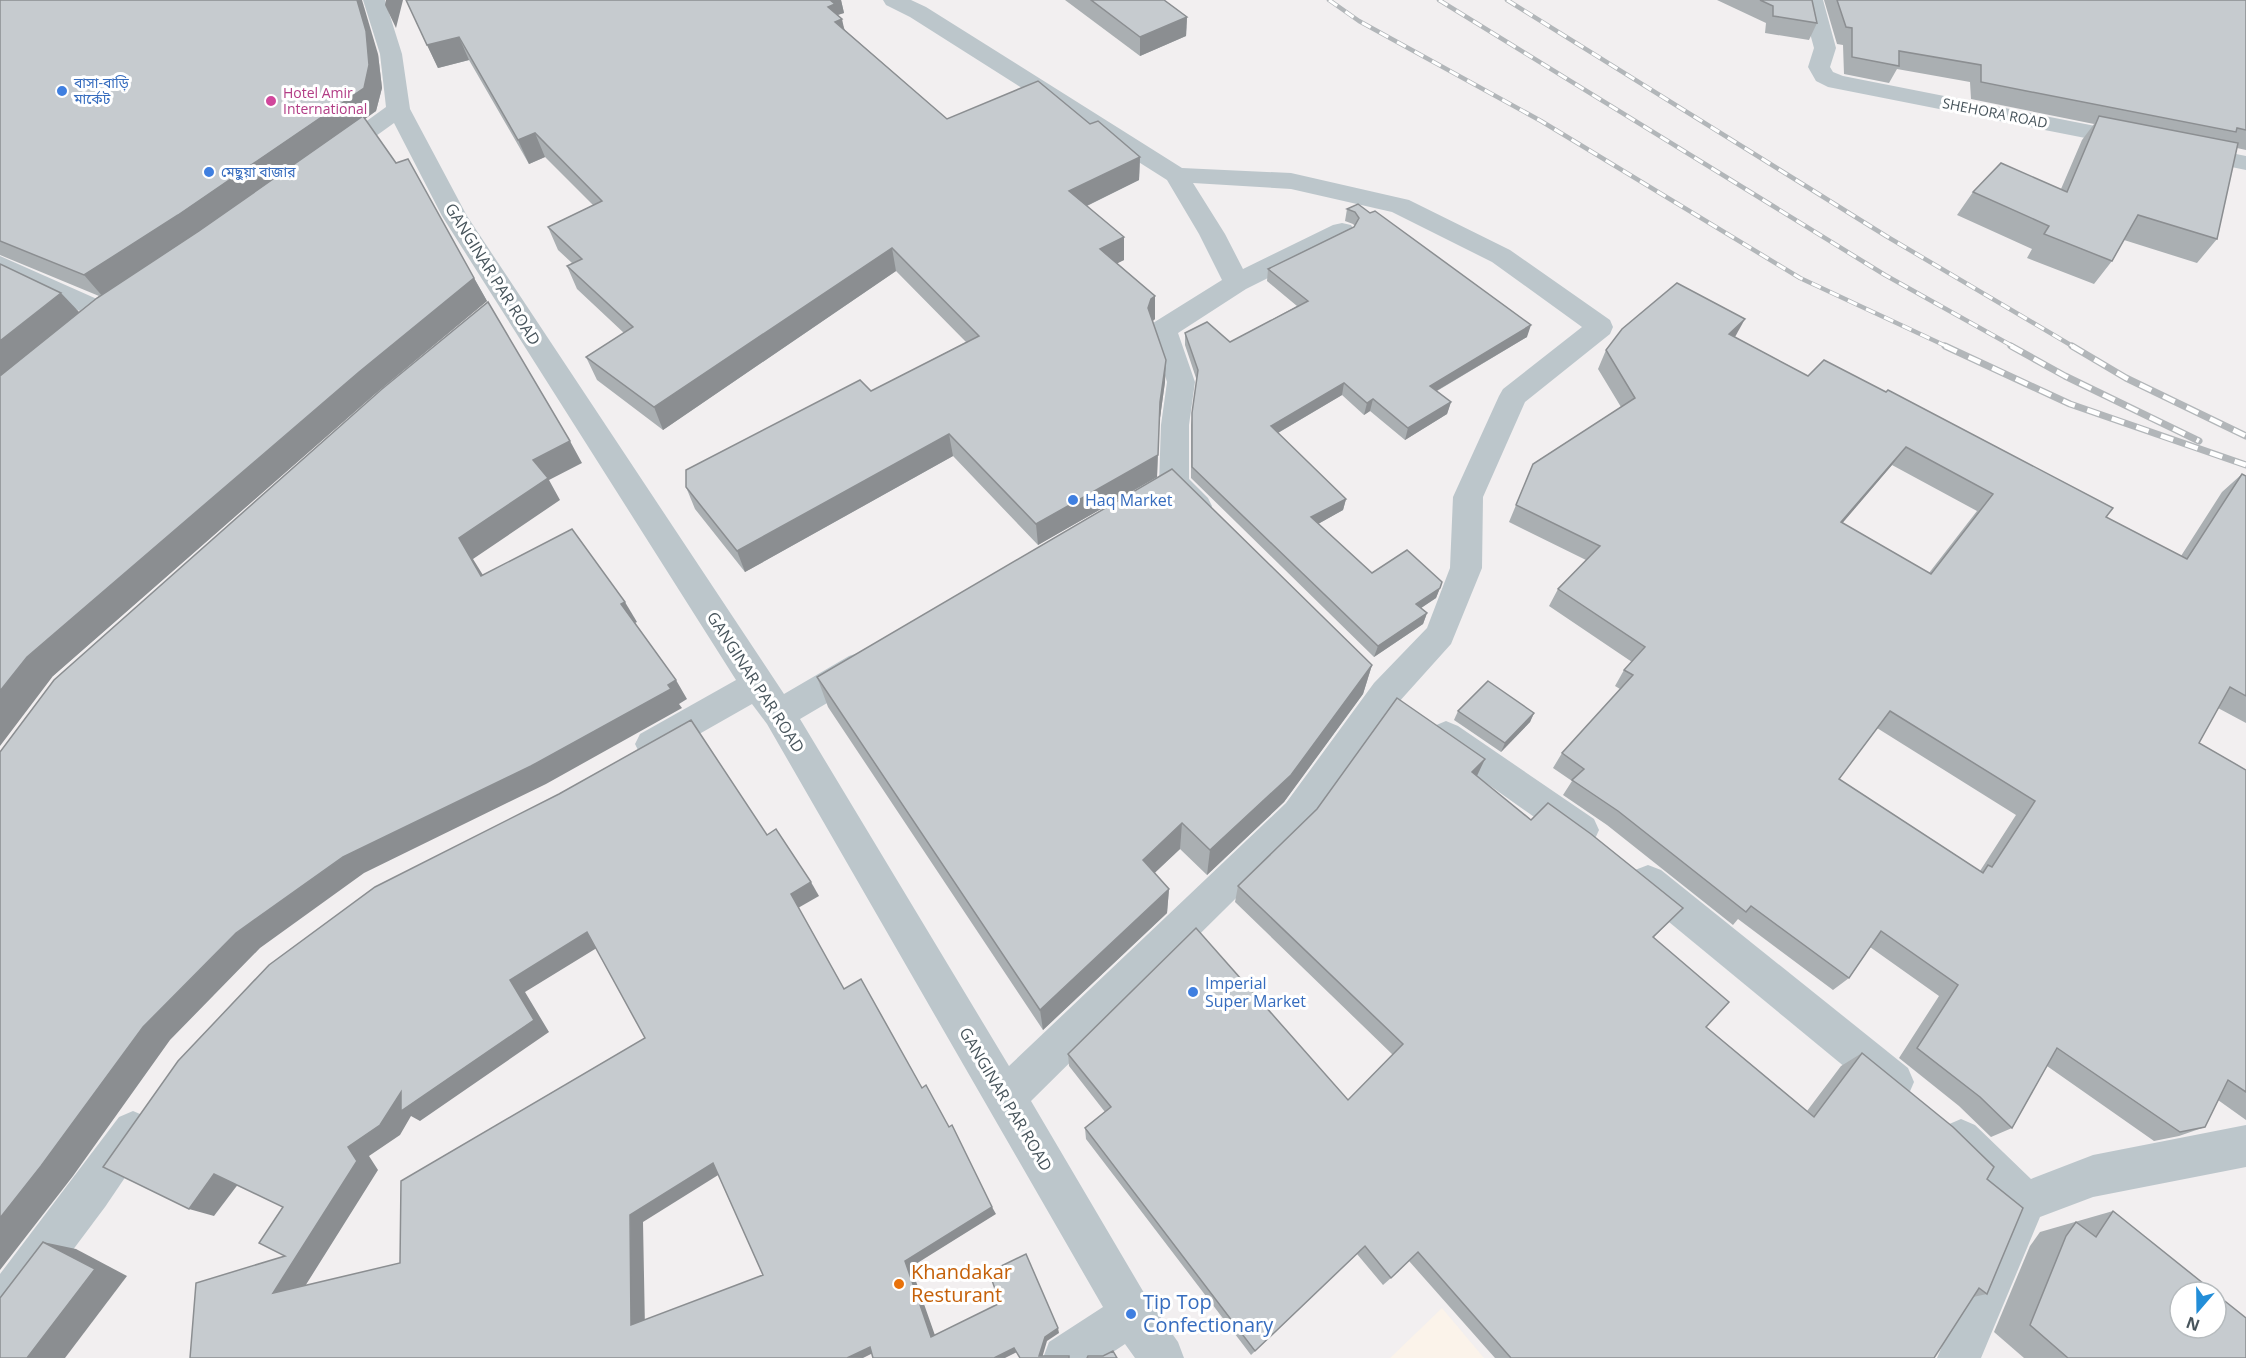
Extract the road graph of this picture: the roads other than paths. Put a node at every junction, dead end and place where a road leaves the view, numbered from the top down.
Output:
1 (374, 0) edge
2 (894, 0) edge
3 (1812, 0) edge
4 (398, 110) junction
5 (2246, 163) edge
6 (321, 164) edge
7 (1176, 175) junction
8 (1342, 231) edge
9 (0, 264) edge
10 (1237, 283) junction
11 (106, 314) edge
12 (1221, 528) edge
13 (890, 649) edge
14 (1361, 668) edge
15 (757, 685) junction
16 (1386, 693) junction
17 (779, 714) junction
18 (622, 762) edge
19 (1005, 1098) junction
20 (152, 1104) edge
21 (2246, 1146) edge
22 (2025, 1202) junction
23 (0, 1310) edge
24 (1131, 1314) junction
25 (1065, 1358) edge
26 (1162, 1358) edge
27 (1959, 1358) edge

1 - 4 street, GANGINAR PAR ROAD
2 - 7 street
3 - 5 street, SHEHORA ROAD
4 - 6 street
4 - 15 street, GANGINAR PAR ROAD
7 - 10 street
7 - 16 street
8 - 10 street
9 - 11 street
10 - 12 street
13 - 17 street
14 - 16 street
15 - 17 street, GANGINAR PAR ROAD
15 - 18 street
16 - 19 street
16 - 22 street
17 - 19 street, GANGINAR PAR ROAD
19 - 24 street, GANGINAR PAR ROAD
20 - 23 street
21 - 22 street
22 - 27 street
24 - 25 street
24 - 26 street, GANGINAR PAR ROAD

